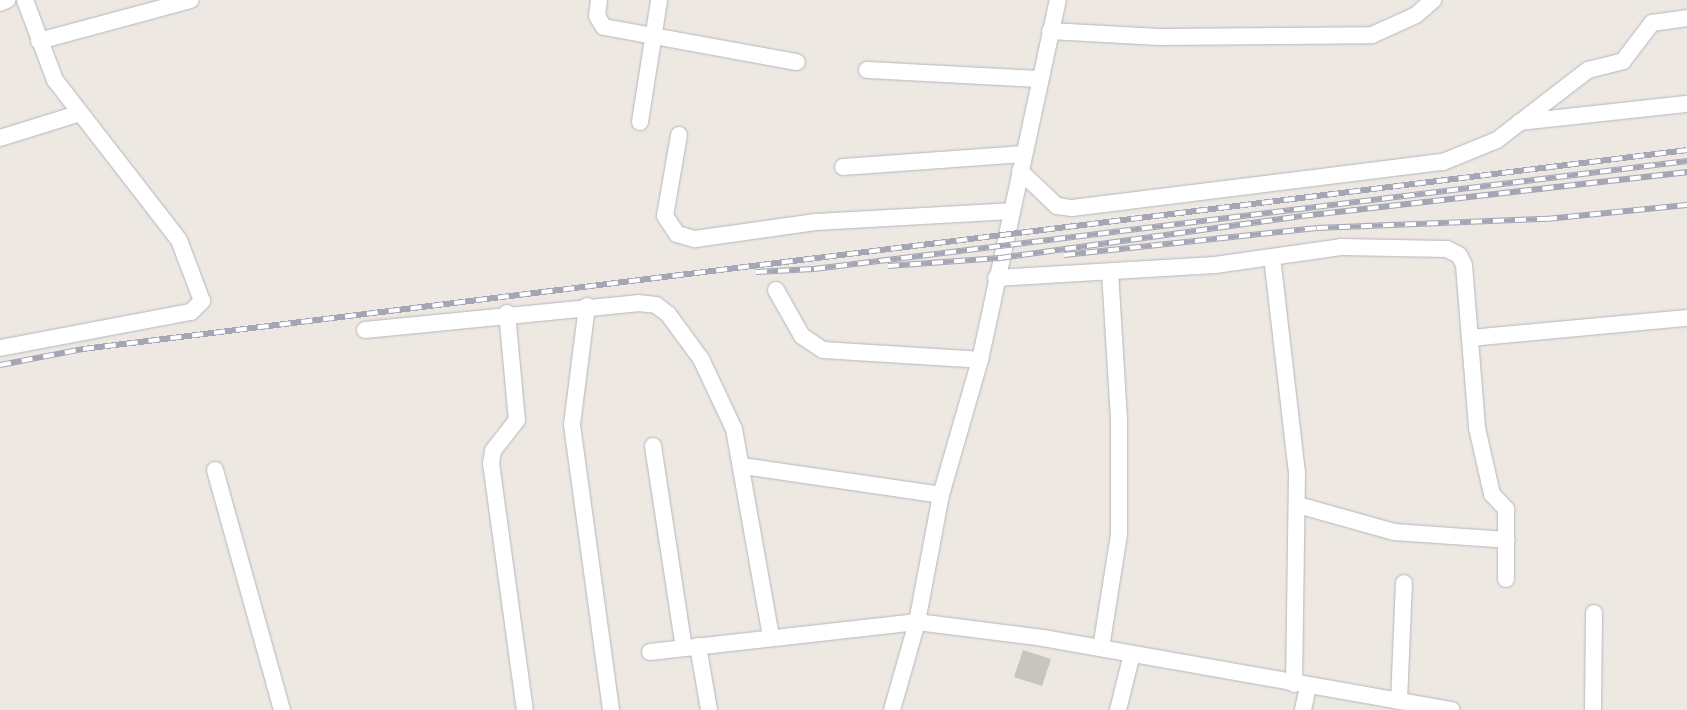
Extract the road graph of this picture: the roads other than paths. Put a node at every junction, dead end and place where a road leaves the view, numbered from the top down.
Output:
1 (7, 0) edge
2 (25, 0) edge
3 (191, 0) edge
4 (599, 0) edge
5 (659, 0) edge
6 (1058, 0) edge
7 (1433, 0) edge
8 (0, 3) edge
9 (1687, 18) edge
10 (1050, 31) junction
11 (654, 35) junction
12 (39, 41) junction
13 (796, 62) dead end
14 (867, 70) dead end
15 (1040, 79) junction
16 (1687, 104) edge
17 (77, 114) junction
18 (640, 122) dead end
19 (1517, 122) junction
20 (679, 135) dead end
21 (0, 138) edge
22 (1024, 154) junction
23 (844, 167) dead end
24 (1020, 170) junction
25 (1011, 211) junction
26 (1272, 257) junction
27 (1110, 273) junction
28 (996, 278) junction
29 (776, 290) dead end
30 (587, 306) junction
31 (508, 314) junction
32 (1687, 318) edge
33 (365, 330) dead end
34 (1470, 338) junction
35 (0, 348) edge
36 (980, 360) junction
37 (653, 446) dead end
38 (743, 466) junction
39 (215, 470) dead end
40 (941, 495) junction
41 (1298, 505) junction
42 (1507, 540) junction
43 (1506, 579) dead end
44 (1404, 583) dead end
45 (1594, 613) dead end
46 (917, 622) junction
47 (771, 637) junction
48 (691, 647) junction
49 (1100, 648) junction
50 (650, 652) dead end
51 (1132, 654) junction
52 (1301, 686) junction
53 (1399, 701) junction
54 (1373, 704) edge
55 (282, 710) edge
56 (525, 710) edge
57 (611, 710) edge
58 (709, 710) edge
59 (892, 710) edge
60 (1118, 710) edge
61 (1303, 710) edge
62 (1452, 710) edge
63 (1593, 710) edge

1 - 8 street
2 - 12 street
3 - 12 street
4 - 11 street
5 - 11 street
6 - 10 street
7 - 10 street
9 - 19 street
10 - 15 street
11 - 13 street
11 - 18 street
12 - 17 street
14 - 15 street
15 - 22 street
16 - 19 street
17 - 21 street
17 - 35 street
19 - 24 street
20 - 25 street
22 - 23 street
22 - 24 street
24 - 25 street
25 - 28 street
26 - 27 street
26 - 34 street
26 - 41 street
27 - 28 street
27 - 49 street
28 - 36 street
29 - 36 street
30 - 31 street
30 - 38 street
30 - 57 street
31 - 33 street
31 - 56 street
32 - 34 street
34 - 42 street
36 - 40 street
37 - 48 street
38 - 40 street
38 - 47 street
39 - 55 street
40 - 46 street
41 - 42 street
41 - 52 street
42 - 43 street
44 - 53 street
45 - 63 street
46 - 47 street
46 - 49 street
46 - 59 street
47 - 48 street
48 - 50 street
48 - 58 street
49 - 51 street
51 - 52 street
51 - 60 street
52 - 54 street
52 - 61 street
53 - 54 street
53 - 62 street

